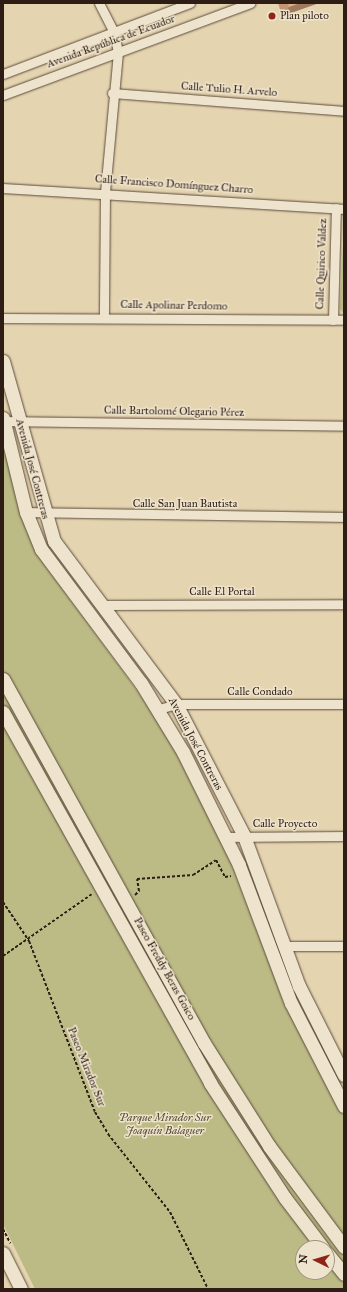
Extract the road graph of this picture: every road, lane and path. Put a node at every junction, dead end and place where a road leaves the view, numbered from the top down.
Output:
1 (99, 3) edge
2 (190, 3) edge
3 (250, 3) edge
4 (114, 32) junction
5 (118, 52) junction
6 (3, 74) edge
7 (112, 93) junction
8 (3, 95) edge
9 (344, 111) edge
10 (3, 188) edge
11 (105, 193) junction
12 (340, 209) edge
13 (3, 318) edge
14 (104, 318) junction
15 (333, 320) junction
16 (344, 320) edge
17 (3, 361) edge
18 (3, 420) edge
19 (19, 422) junction
20 (344, 426) edge
21 (26, 512) junction
22 (44, 514) junction
23 (344, 518) edge
24 (100, 604) junction
25 (344, 604) edge
26 (3, 679) edge
27 (176, 704) junction
28 (344, 704) edge
29 (159, 709) junction
30 (3, 712) edge
31 (226, 836) junction
32 (244, 836) junction
33 (344, 836) edge
34 (241, 870) junction
35 (115, 882) junction
36 (98, 891) junction
37 (126, 901) junction
38 (3, 902) edge
39 (29, 941) junction
40 (284, 946) junction
41 (344, 946) edge
42 (3, 956) edge
43 (344, 1075) edge
44 (344, 1106) edge
45 (318, 1240) edge
46 (344, 1247) edge
47 (3, 1253) edge
48 (335, 1263) edge
49 (344, 1274) edge
50 (21, 1289) edge
51 (208, 1289) edge

1 - 4 street
2 - 4 street, Avenida República de Ecuador
3 - 5 street, Avenida República de Ecuador
4 - 5 street
4 - 6 street, Avenida República de Ecuador
5 - 7 street
5 - 8 street, Avenida República de Ecuador
7 - 9 street, Calle Tulio H. Arvelo
7 - 11 street
10 - 11 street, Calle Francisco Domínguez Charro
11 - 12 street, Calle Francisco Domínguez Charro
11 - 14 street
12 - 15 street, Calle Quirico Valdez
13 - 14 street, Calle Apolinar Perdomo
14 - 15 street, Calle Apolinar Perdomo
15 - 16 street, Calle Apolinar Perdomo
17 - 19 main road, Avenida José Contreras
18 - 19 street, Calle Bartolomé Olegario Pérez
18 - 21 main road, Avenida José Contreras
19 - 20 street, Calle Bartolomé Olegario Pérez
19 - 22 main road, Avenida José Contreras
21 - 22 street, Calle San Juan Bautista
21 - 29 main road, Avenida José Contreras
22 - 23 street, Calle San Juan Bautista
22 - 24 main road, Avenida José Contreras
24 - 25 street, Calle El Portal
24 - 27 main road, Avenida José Contreras
26 - 35 main road, Paseo Freddy Beras Goico
27 - 28 street, Calle Condado
27 - 29 street, Calle Condado
27 - 32 main road, Avenida José Contreras
29 - 31 main road, Avenida José Contreras
30 - 36 main road, Paseo Freddy Beras Goico
31 - 32 street, Calle Proyecto
31 - 34 main road, Avenida José Contreras
32 - 33 street, Calle Proyecto
32 - 40 main road, Avenida José Contreras
34 - 37 path
34 - 44 main road, Avenida José Contreras
35 - 36 main road
35 - 37 main road, Paseo Freddy Beras Goico
36 - 39 path
36 - 45 main road, Paseo Freddy Beras Goico
37 - 46 main road, Paseo Freddy Beras Goico
38 - 39 path, Paseo Mirador Sur
39 - 42 path
39 - 51 path, Paseo Mirador Sur
40 - 41 street
40 - 43 main road, Avenida José Contreras
47 - 50 main road
48 - 49 main road

